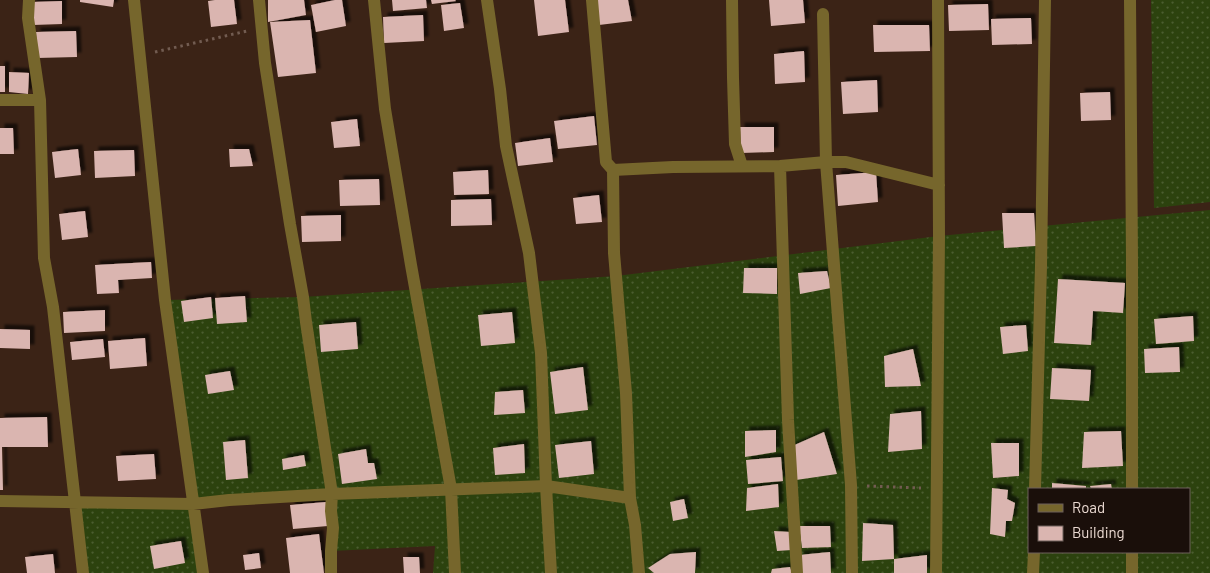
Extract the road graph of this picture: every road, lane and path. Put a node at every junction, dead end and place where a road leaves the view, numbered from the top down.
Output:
1 (29, 0) edge
2 (134, 0) edge
3 (259, 0) edge
4 (374, 0) edge
5 (487, 0) edge
6 (592, 0) edge
7 (732, 0) edge
8 (938, 0) edge
9 (1045, 0) edge
10 (1130, 0) edge
11 (823, 14) dead end
12 (261, 27) junction
13 (140, 56) junction
14 (0, 100) edge
15 (40, 100) junction
16 (826, 162) junction
17 (742, 166) junction
18 (780, 166) junction
19 (613, 170) junction
20 (939, 185) junction
21 (851, 485) junction
22 (546, 486) junction
23 (1035, 488) edge
24 (1132, 488) edge
25 (451, 489) junction
26 (937, 489) junction
27 (332, 494) junction
28 (630, 498) junction
29 (0, 501) edge
30 (75, 502) junction
31 (193, 504) junction
32 (1034, 553) edge
33 (1132, 553) edge
34 (83, 573) edge
35 (203, 573) edge
36 (331, 573) edge
37 (455, 573) edge
38 (551, 573) edge
39 (639, 573) edge
40 (797, 573) edge
41 (852, 573) edge
42 (936, 573) edge
43 (1033, 573) edge
44 (1132, 573) edge

1 - 15 street
2 - 13 street
3 - 12 street
4 - 25 street
5 - 22 street
6 - 19 street
7 - 17 street
8 - 20 street
9 - 23 street
10 - 24 street
11 - 16 street
12 - 13 path
12 - 27 street
13 - 31 street
14 - 15 street
15 - 30 street
16 - 18 street
16 - 20 street
16 - 21 street
17 - 18 street
17 - 19 street
18 - 40 street
19 - 28 street
20 - 26 street
21 - 26 path
21 - 41 street
22 - 25 street
22 - 28 street
22 - 38 street
25 - 27 street
25 - 37 street
26 - 42 street
27 - 31 street
27 - 36 street
28 - 39 street
29 - 30 street
30 - 31 street
30 - 34 street
31 - 35 street
32 - 43 street
33 - 44 street

